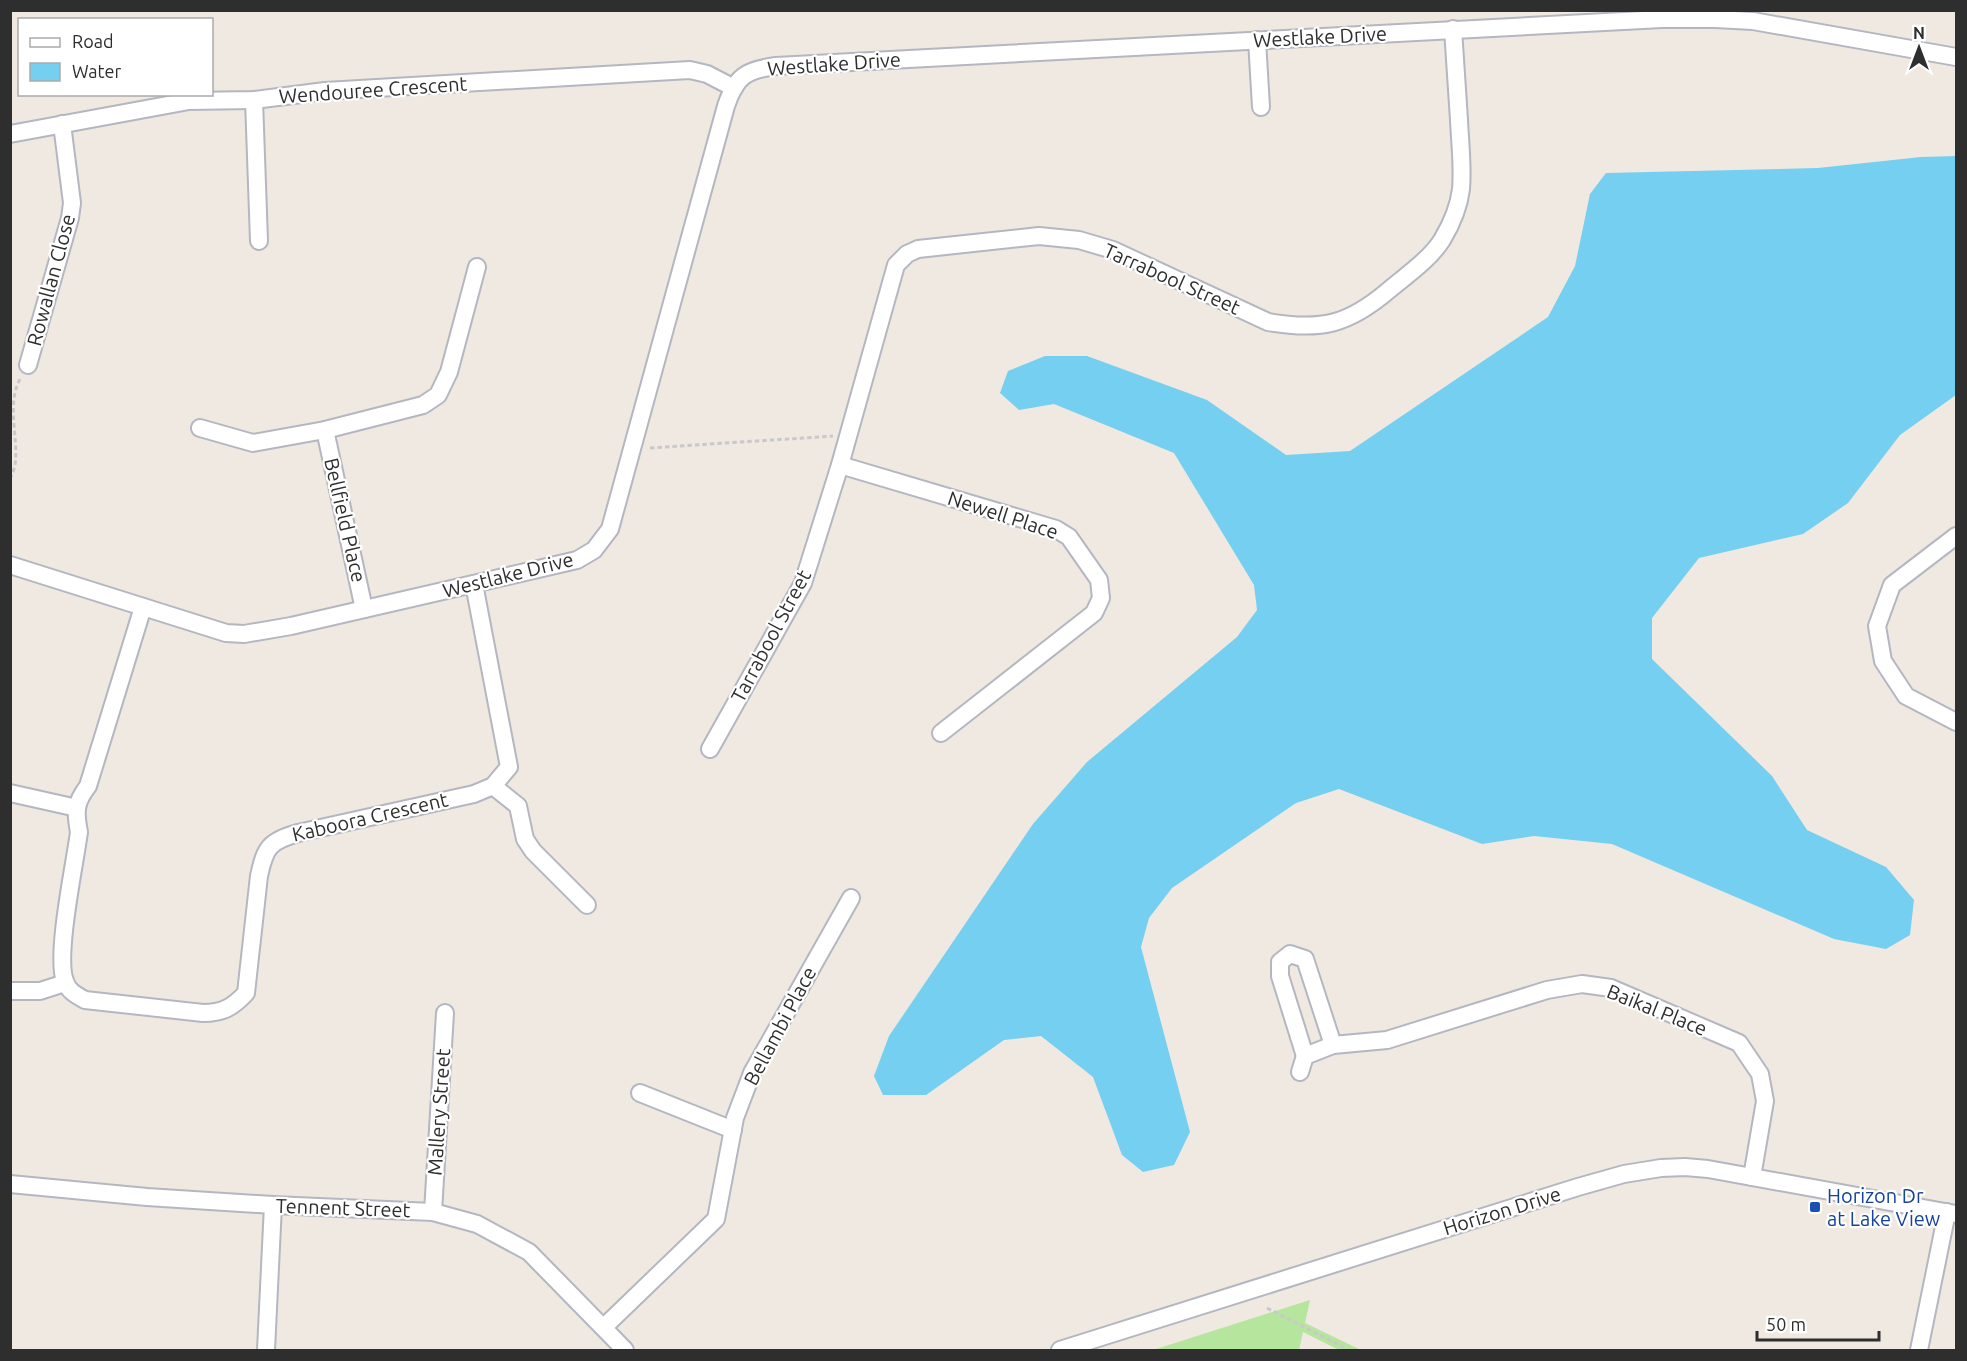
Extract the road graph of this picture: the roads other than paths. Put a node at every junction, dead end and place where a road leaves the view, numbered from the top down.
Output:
1 (1453, 29) junction
2 (1257, 40) junction
3 (1956, 57) edge
4 (734, 88) junction
5 (254, 100) junction
6 (1261, 107) dead end
7 (62, 124) junction
8 (10, 134) edge
9 (259, 242) dead end
10 (477, 267) dead end
11 (28, 364) road end
12 (200, 428) dead end
13 (325, 430) junction
14 (840, 465) junction
15 (1956, 536) edge
16 (10, 566) edge
17 (474, 584) junction
18 (143, 607) junction
19 (364, 609) junction
20 (1956, 722) edge
21 (941, 733) dead end
22 (710, 749) dead end
23 (493, 786) junction
24 (10, 793) edge
25 (76, 808) junction
26 (851, 898) dead end
27 (587, 905) dead end
28 (65, 982) junction
29 (10, 991) edge
30 (445, 1013) dead end
31 (1333, 1045) junction
32 (640, 1094) dead end
33 (733, 1130) junction
34 (1752, 1177) junction
35 (10, 1184) edge
36 (273, 1205) junction
37 (433, 1212) junction
38 (1952, 1213) edge
39 (604, 1327) junction
40 (266, 1350) edge
41 (625, 1350) edge
42 (1060, 1350) edge
43 (1919, 1350) edge

1 - 2 street, Westlake Drive
1 - 3 street, Westlake Drive
1 - 14 street, Tarrabool Street
2 - 4 street, Westlake Drive
2 - 6 street
4 - 5 street, Wendouree Crescent
4 - 17 street, Westlake Drive
5 - 7 street, Wendouree Crescent
5 - 9 street
7 - 8 street, Wendouree Crescent
7 - 11 street, Rowallan Close
10 - 13 street, Bellfield Place
12 - 13 street, Bellfield Place
13 - 19 street, Bellfield Place
14 - 21 street, Newell Place
14 - 22 street, Tarrabool Street
15 - 20 street
16 - 18 street, Westlake Drive
17 - 19 street, Westlake Drive
17 - 23 street
18 - 19 street, Westlake Drive
18 - 25 street
23 - 27 street
23 - 28 street, Kaboora Crescent
24 - 25 street
25 - 28 street
26 - 33 street, Bellambi Place
28 - 29 street
30 - 37 street, Mallery Street
31 - 31 street, Baikal Place
31 - 34 street, Baikal Place
32 - 33 street
33 - 39 street, Bellambi Place
34 - 38 street, Horizon Drive
34 - 42 street, Horizon Drive
35 - 36 street, Tennent Street
36 - 37 street, Tennent Street
36 - 40 street
37 - 39 street, Tennent Street
38 - 43 street
39 - 41 street, Tennent Street

